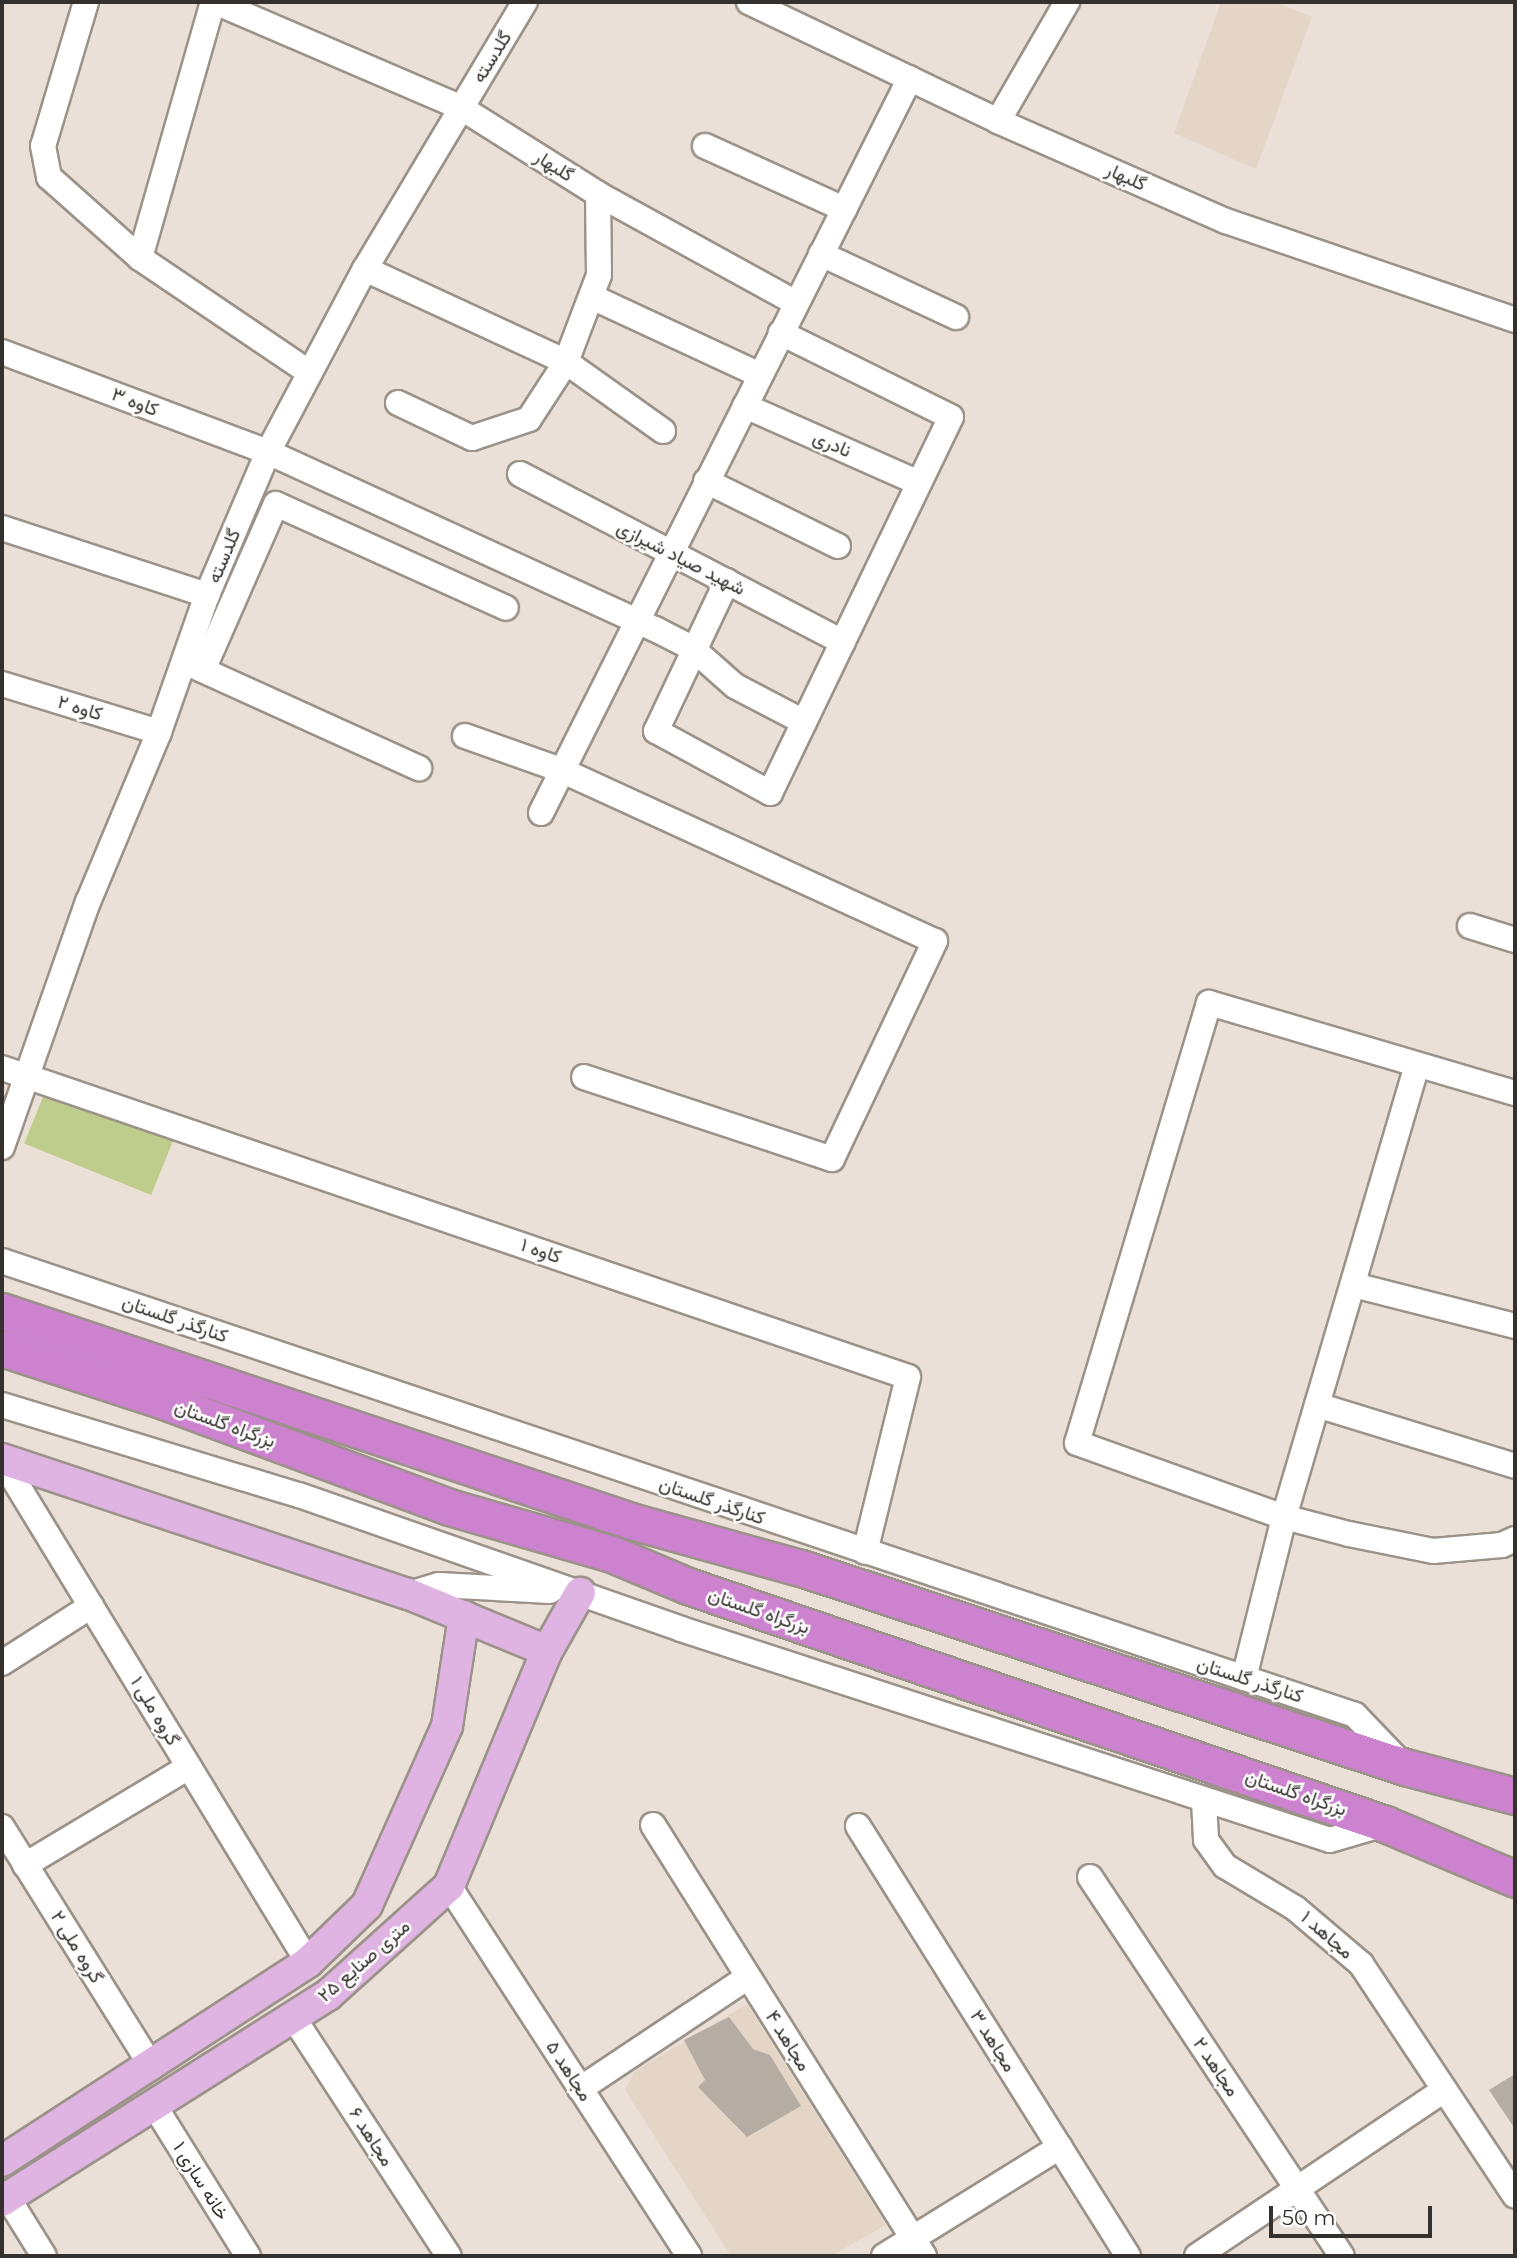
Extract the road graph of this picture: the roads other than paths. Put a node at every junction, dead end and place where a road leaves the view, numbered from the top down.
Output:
1 (86, 2) edge
2 (214, 2) edge
3 (526, 2) edge
4 (750, 2) edge
5 (1063, 3) edge
6 (910, 78) junction
7 (460, 107) junction
8 (998, 121) junction
9 (705, 146) dead end
10 (598, 194) junction
11 (844, 209) junction
12 (821, 254) junction
13 (140, 258) junction
14 (365, 269) junction
15 (592, 297) junction
16 (796, 303) junction
17 (956, 317) dead end
18 (1515, 320) edge
19 (781, 333) junction
20 (2, 352) edge
21 (566, 362) junction
22 (310, 373) junction
23 (760, 375) junction
24 (398, 403) dead end
25 (745, 406) junction
26 (663, 431) dead end
27 (268, 452) junction
28 (520, 474) dead end
29 (706, 481) junction
30 (919, 483) junction
31 (2, 528) edge
32 (838, 546) dead end
33 (670, 552) junction
34 (727, 581) junction
35 (207, 594) junction
36 (506, 608) dead end
37 (636, 621) junction
38 (843, 642) junction
39 (692, 648) junction
40 (193, 666) junction
41 (2, 684) edge
42 (804, 722) junction
43 (159, 732) junction
44 (465, 736) dead end
45 (419, 768) dead end
46 (561, 770) junction
47 (541, 813) dead end
48 (1470, 926) dead end
49 (1515, 940) edge
50 (1417, 1065) junction
51 (2, 1068) edge
52 (27, 1075) junction
53 (584, 1077) dead end
54 (1515, 1093) edge
55 (2, 1147) edge
56 (2, 1261) edge
57 (1354, 1285) junction
58 (2, 1311) edge
59 (1515, 1326) edge
60 (2, 1348) edge
61 (2, 1405) edge
62 (1317, 1405) junction
63 (2, 1459) edge
64 (1515, 1466) edge
65 (1284, 1517) junction
66 (1515, 1539) edge
67 (865, 1552) junction
68 (858, 1588) junction
69 (580, 1593) junction
70 (409, 1594) junction
71 (900, 1602) junction
72 (91, 1606) junction
73 (464, 1616) junction
74 (842, 1639) junction
75 (547, 1651) junction
76 (889, 1655) junction
77 (2, 1663) edge
78 (1244, 1678) junction
79 (189, 1767) junction
80 (1405, 1767) junction
81 (1515, 1796) edge
82 (1203, 1800) junction
83 (1385, 1824) junction
84 (653, 1825) dead end
85 (2, 1826) edge
86 (858, 1826) dead end
87 (25, 1865) junction
88 (1090, 1878) dead end
89 (1515, 1879) edge
90 (449, 1886) junction
91 (308, 1962) junction
92 (748, 1977) junction
93 (328, 1995) junction
94 (293, 2017) junction
95 (152, 2067) junction
96 (580, 2089) junction
97 (1444, 2090) junction
98 (153, 2105) junction
99 (1060, 2147) junction
100 (2, 2161) edge
101 (1297, 2189) junction
102 (4, 2195) edge
103 (1515, 2196) edge
104 (918, 2247) edge
105 (44, 2256) edge
106 (248, 2256) edge
107 (449, 2256) edge
108 (689, 2256) edge
109 (884, 2256) edge
110 (1128, 2256) edge
111 (1197, 2256) edge
112 (1342, 2256) edge

1 - 13 street
2 - 7 street, گلبهار
2 - 13 street
3 - 7 street, گلدسته
4 - 6 street, گلبهار
5 - 8 street
6 - 8 street, گلبهار
6 - 11 street
7 - 10 street, گلبهار
7 - 14 street, گلدسته
8 - 18 street, گلبهار
9 - 11 street
10 - 15 street
10 - 16 street, گلبهار
11 - 12 street
12 - 16 street
12 - 17 street
13 - 22 street
14 - 21 street
14 - 22 street, گلدسته
15 - 21 street
15 - 23 street
16 - 19 street
19 - 23 street
19 - 30 street
20 - 27 street, کاوه ۳
21 - 24 street
21 - 26 street
22 - 27 street, گلدسته
23 - 25 street
25 - 29 street
25 - 30 street, نادری
27 - 35 street, گلدسته
27 - 37 street, کاوه ۳
28 - 33 street, شهید صیاد شیرازی
29 - 32 street
29 - 33 street
30 - 38 street
31 - 35 street
33 - 34 street, شهید صیاد شیرازی
33 - 37 street
34 - 38 street, شهید صیاد شیرازی
34 - 39 street
35 - 40 street, گلدسته
36 - 40 street
37 - 39 street, کاوه ۳
37 - 46 street
38 - 42 street
39 - 42 street, کاوه ۳
39 - 42 street
40 - 43 street, گلدسته
40 - 45 street
41 - 43 street, کاوه ۲
43 - 52 street, گلدسته
44 - 46 street
46 - 47 street
46 - 53 street
48 - 49 street
50 - 54 street
50 - 57 street
50 - 65 street
51 - 52 street, کاوه ۱
52 - 55 street, گلدسته
52 - 67 street, کاوه ۱
56 - 67 street, کنارگذر گلستان
57 - 59 street
57 - 62 street
58 - 68 highway, بزرگراه گلستان
60 - 74 highway, بزرگراه گلستان
61 - 69 street
62 - 64 street
62 - 65 street
63 - 70 main road
63 - 72 street, گروه ملی ۱
65 - 66 street
65 - 78 street
67 - 78 street, کنارگذر گلستان
68 - 71 highway, بزرگراه گلستان
68 - 74 highway
69 - 70 street
69 - 75 main road, ۲۵ متری صنایع
69 - 82 street
70 - 73 main road
71 - 76 highway
71 - 80 highway, بزرگراه گلستان
72 - 77 street
72 - 79 street, گروه ملی ۱
73 - 75 main road
73 - 91 main road, ۲۵ متری صنایع
74 - 76 highway, بزرگراه گلستان
75 - 90 main road, ۲۵ متری صنایع
76 - 83 highway, بزرگراه گلستان
78 - 80 street, کنارگذر گلستان
79 - 87 street
79 - 91 street, گروه ملی ۱
80 - 81 highway, بزرگراه گلستان
82 - 83 street
82 - 97 street, ۱ مجاهد
83 - 89 highway, بزرگراه گلستان
84 - 92 street, مجاهد ۴
85 - 87 street, گروه ملی ۲
86 - 99 street, مجاهد ۳
87 - 95 street, گروه ملی ۲
88 - 101 street, مجاهد ۲
90 - 93 main road, ۲۵ متری صنایع
90 - 96 street, ۵ مجاهد
91 - 93 main road
91 - 95 main road, ۲۵ متری صنایع
92 - 96 street
92 - 104 street, مجاهد ۴
93 - 94 main road, ۲۵ متری صنایع
94 - 98 main road, ۲۵ متری صنایع
94 - 107 street, ۶ مجاهد
95 - 100 main road, ۲۵ متری صنایع
96 - 108 street, ۵ مجاهد
97 - 101 street
97 - 103 street, ۱ مجاهد
98 - 102 main road, ۲۵ متری صنایع
98 - 106 street, خانه سازی ۱
99 - 104 street
99 - 110 street, مجاهد ۳
101 - 111 street
101 - 112 street, مجاهد ۲
102 - 105 street
104 - 109 street

